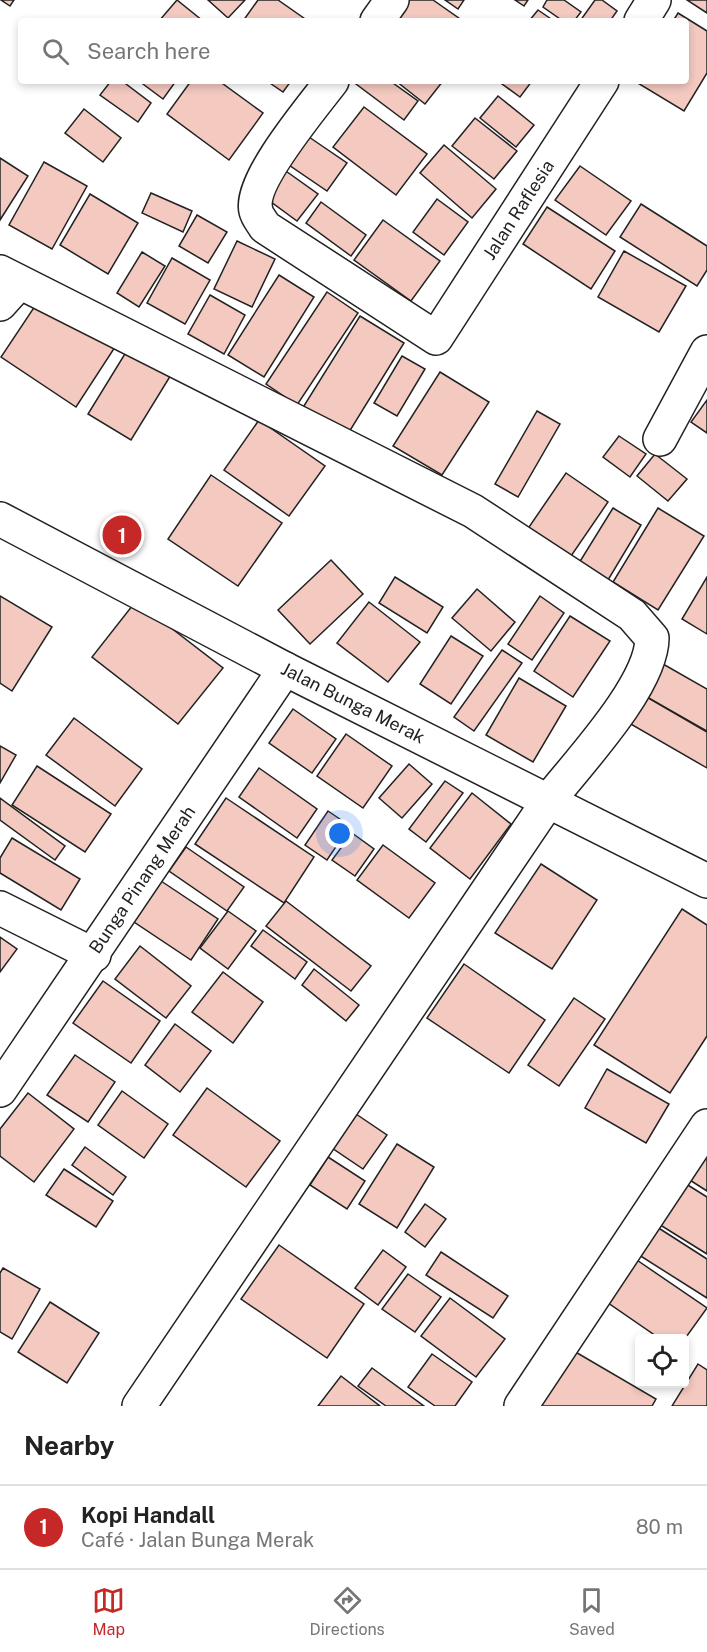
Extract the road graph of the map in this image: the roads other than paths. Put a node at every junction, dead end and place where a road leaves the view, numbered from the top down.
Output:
1 (392, 0) edge
2 (654, 0) edge
3 (379, 18) edge
4 (643, 18) edge
5 (330, 84) edge
6 (600, 84) edge
7 (6, 286) edge
8 (707, 352) edge
9 (660, 439) dead end
10 (0, 519) edge
11 (285, 669) junction
12 (549, 800) junction
13 (707, 881) edge
14 (0, 908) edge
15 (94, 955) junction
16 (0, 1090) edge
17 (707, 1126) edge
18 (139, 1406) edge
19 (521, 1406) edge

1 - 3 street
2 - 4 street
5 - 6 street, Jalan Raflesia
7 - 12 street
8 - 9 street
10 - 11 street, Jalan Bunga Merak
11 - 12 street, Jalan Bunga Merak
11 - 15 street, Bunga Pinang Merah
12 - 13 street, Jalan Bunga Merak
12 - 18 street
14 - 15 street
15 - 16 street, Bunga Pinang Merah
17 - 19 street

